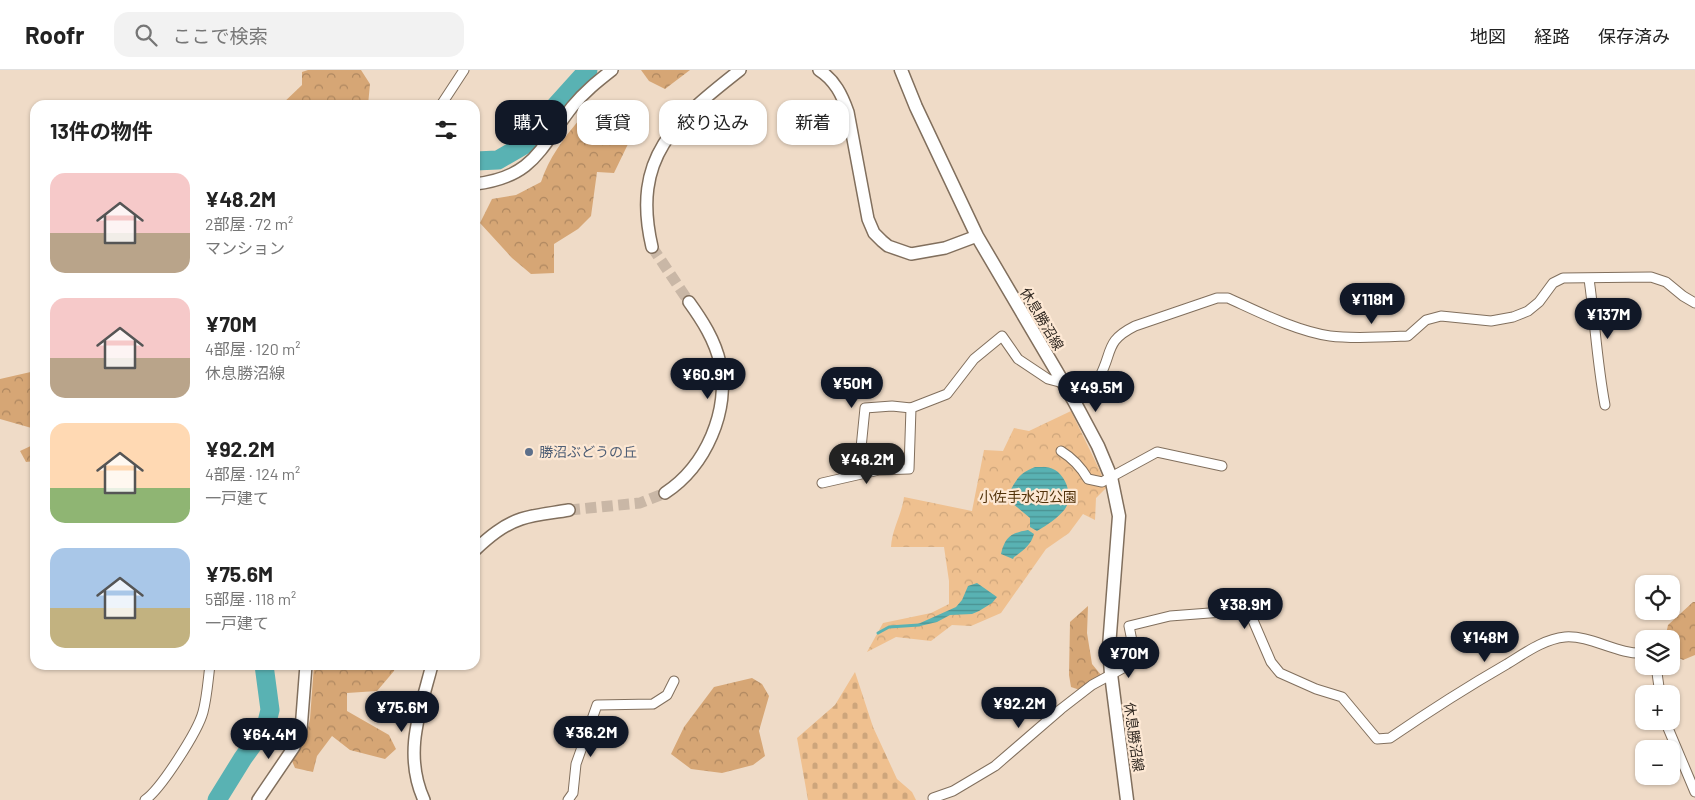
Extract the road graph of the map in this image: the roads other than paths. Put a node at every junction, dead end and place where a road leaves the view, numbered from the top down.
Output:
1 (464, 70) edge
2 (612, 70) edge
3 (740, 70) edge
4 (819, 70) edge
5 (901, 70) edge
6 (444, 100) edge
7 (480, 183) edge
8 (977, 236) junction
9 (652, 247) tunnel mouth
10 (1589, 279) junction
11 (688, 302) tunnel mouth
12 (1695, 303) edge
13 (1063, 382) junction
14 (1074, 401) junction
15 (1605, 405) dead end
16 (911, 408) junction
17 (1062, 451) dead end
18 (1222, 466) dead end
19 (866, 473) junction
20 (1111, 477) junction
21 (822, 483) dead end
22 (665, 492) tunnel mouth
23 (568, 510) tunnel mouth
24 (480, 546) edge
25 (1635, 654) edge
26 (209, 670) edge
27 (306, 670) edge
28 (431, 670) edge
29 (1111, 674) junction
30 (674, 681) dead end
31 (1669, 730) edge
32 (1695, 792) edge
33 (933, 798) dead end
34 (145, 800) edge
35 (258, 800) edge
36 (424, 800) edge
37 (568, 800) edge
38 (1127, 800) edge

1 - 6 street
2 - 7 street
3 - 9 street
4 - 8 street
5 - 8 main road, 休息勝沼線
8 - 13 main road, 休息勝沼線
10 - 12 street
10 - 14 street
10 - 15 street
11 - 22 street
13 - 14 main road, 休息勝沼線
13 - 16 street
14 - 20 main road, 休息勝沼線
16 - 19 street
16 - 19 street
17 - 20 street
18 - 20 street
19 - 21 street
20 - 29 main road, 休息勝沼線
23 - 24 street
25 - 29 street
26 - 34 street
27 - 35 street
28 - 36 street
29 - 33 street
29 - 38 main road, 休息勝沼線
30 - 37 street
31 - 32 street

